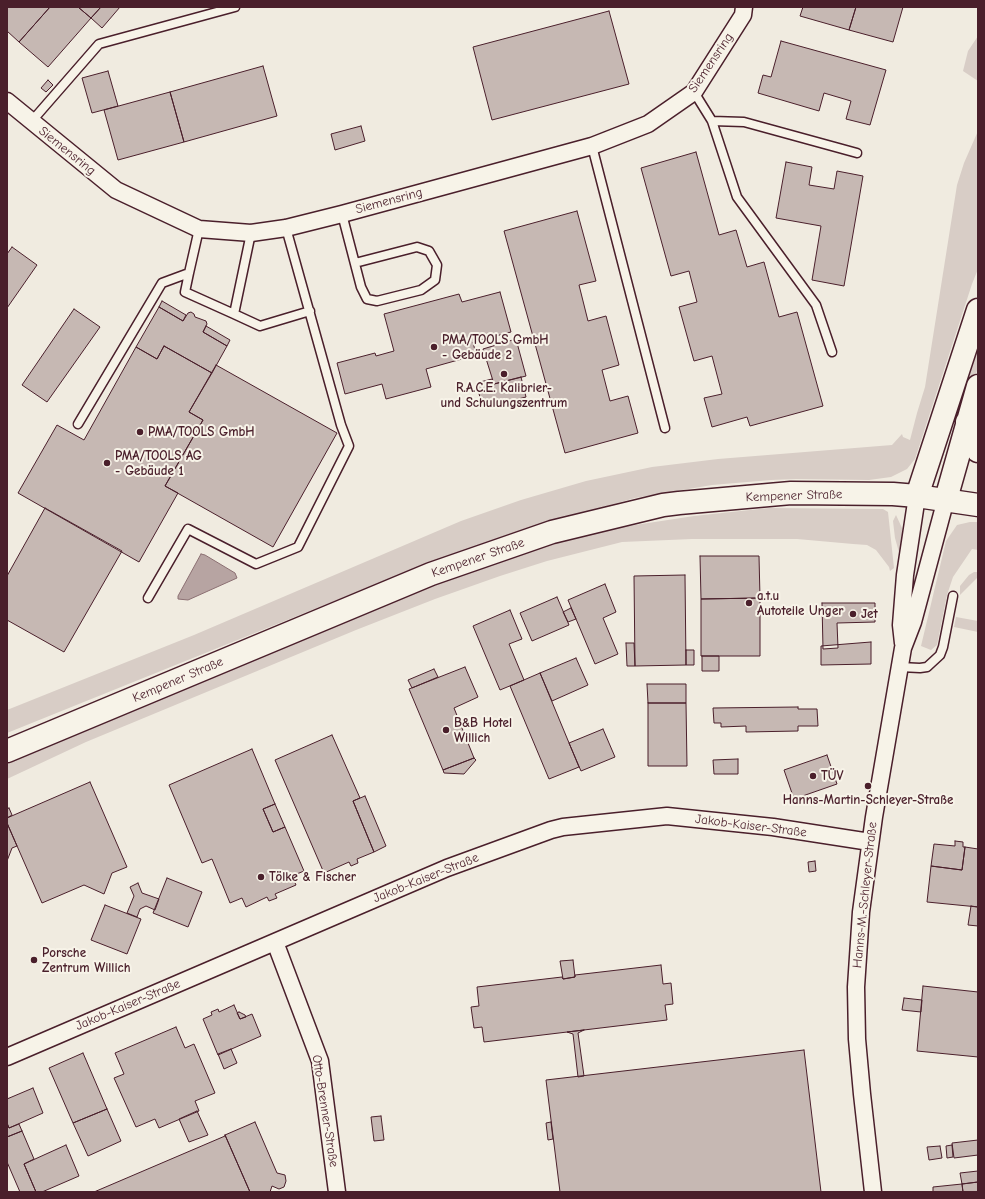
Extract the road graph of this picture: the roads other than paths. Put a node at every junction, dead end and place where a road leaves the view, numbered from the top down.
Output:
1 (235, 7) edge
2 (744, 7) edge
3 (694, 92) junction
4 (7, 100) edge
5 (712, 121) junction
6 (31, 122) junction
7 (592, 146) junction
8 (857, 153) dead end
9 (342, 214) junction
10 (286, 228) junction
11 (198, 229) junction
12 (252, 233) junction
13 (355, 263) junction
14 (189, 273) junction
15 (978, 310) edge
16 (310, 311) junction
17 (234, 314) junction
18 (832, 352) dead end
19 (978, 386) edge
20 (967, 422) junction
21 (78, 424) dead end
22 (665, 428) dead end
23 (978, 451) edge
24 (917, 496) junction
25 (946, 500) junction
26 (978, 505) edge
27 (952, 596) dead end
28 (148, 598) dead end
29 (903, 648) junction
30 (900, 667) junction
31 (7, 751) edge
32 (870, 842) junction
33 (275, 942) junction
34 (7, 1057) edge
35 (337, 1192) edge
36 (873, 1192) edge

1 - 6 lane
2 - 3 street, Siemensring
3 - 5 lane
3 - 7 street, Siemensring
4 - 6 street, Siemensring
5 - 8 lane
5 - 18 lane
6 - 11 street, Siemensring
7 - 9 street, Siemensring
7 - 22 lane
9 - 10 street, Siemensring
9 - 13 lane
10 - 12 street, Siemensring
10 - 16 lane
11 - 12 street, Siemensring
11 - 14 lane
12 - 17 lane
13 - 13 lane
14 - 17 lane
14 - 21 lane
15 - 24 main road
16 - 17 lane
16 - 28 lane
19 - 20 main road
20 - 23 main road
20 - 25 main road
24 - 25 main road, Kempener Straße
24 - 29 street, Hanns-M.-Schleyer-Straße
24 - 31 main road, Kempener Straße
25 - 26 main road, Kempener Straße
25 - 29 street, Hanns-M.-Schleyer-Straße
27 - 30 lane
29 - 30 street, Hanns-M.-Schleyer-Straße
30 - 32 street, Hanns-M.-Schleyer-Straße
32 - 33 street, Jakob-Kaiser-Straße
32 - 36 street, Hanns-M.-Schleyer-Straße
33 - 34 street, Jakob-Kaiser-Straße
33 - 35 street, Otto-Brenner-Straße

